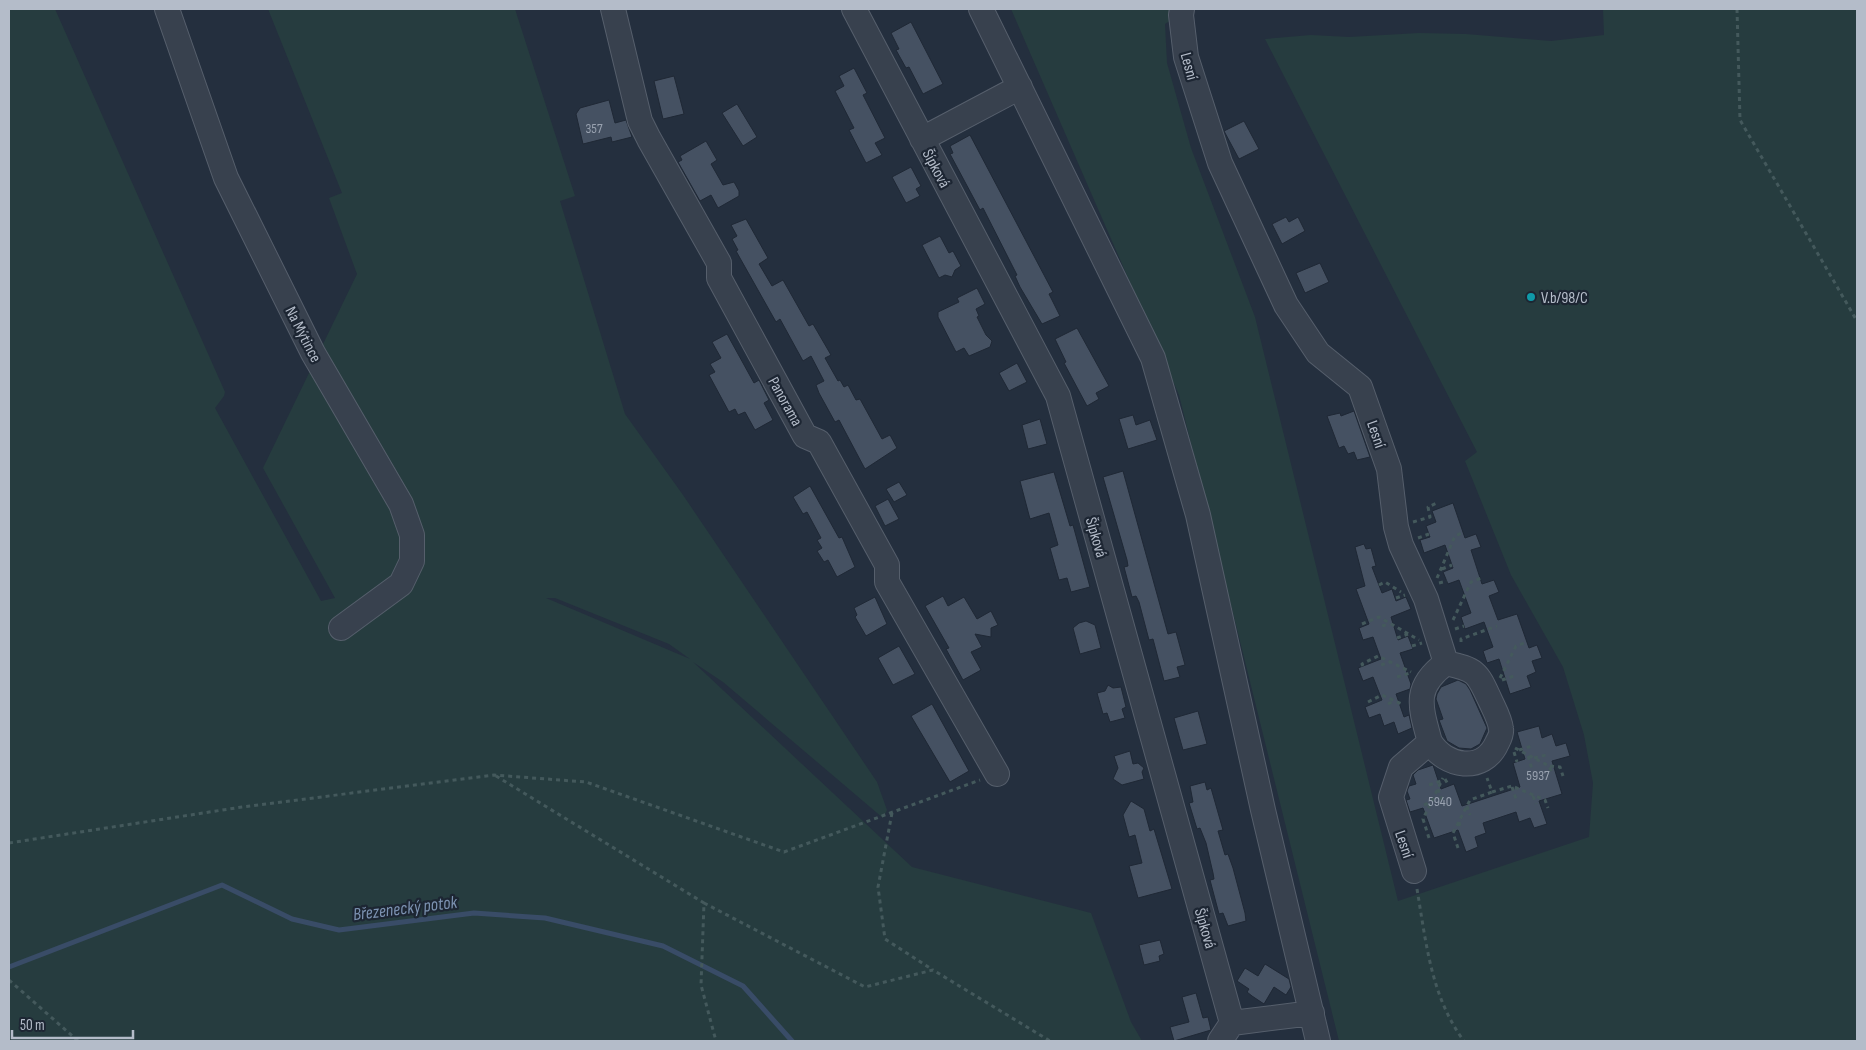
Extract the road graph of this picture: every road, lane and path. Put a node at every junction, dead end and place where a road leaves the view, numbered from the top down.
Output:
1 (167, 9) edge
2 (613, 9) edge
3 (854, 9) edge
4 (981, 9) edge
5 (1182, 9) edge
6 (1737, 9) edge
7 (1020, 87) junction
8 (922, 139) junction
9 (1857, 321) edge
10 (1437, 503) dead end
11 (1396, 527) junction
12 (1464, 532) dead end
13 (1452, 565) dead end
14 (1441, 569) junction
15 (1482, 578) dead end
16 (1434, 585) dead end
17 (1406, 595) dead end
18 (1396, 598) dead end
19 (1451, 623) dead end
20 (1362, 624) dead end
21 (1390, 624) junction
22 (1382, 626) dead end
23 (1497, 626) dead end
24 (341, 628) dead end
25 (1408, 634) junction
26 (1397, 638) dead end
27 (1424, 642) dead end
28 (1527, 642) dead end
29 (1391, 662) junction
30 (1446, 663) junction
31 (1381, 665) dead end
32 (1363, 666) dead end
33 (1473, 670) junction
34 (1411, 672) dead end
35 (1514, 676) dead end
36 (1395, 701) junction
37 (1368, 702) dead end
38 (1388, 704) dead end
39 (1422, 713) junction
40 (1430, 742) junction
41 (1509, 745) junction
42 (1532, 746) dead end
43 (1528, 755) junction
44 (1546, 755) dead end
45 (1534, 758) junction
46 (1481, 761) junction
47 (1549, 766) junction
48 (1532, 769) dead end
49 (1552, 773) dead end
50 (997, 774) joint
51 (494, 775) junction
52 (1563, 776) dead end
53 (1429, 785) dead end
54 (1512, 786) junction
55 (1438, 788) junction
56 (1492, 792) junction
57 (1533, 795) junction
58 (1516, 799) dead end
59 (1442, 800) dead end
60 (1432, 802) junction
61 (1424, 804) dead end
62 (1536, 804) dead end
63 (1467, 806) junction
64 (1548, 808) dead end
65 (1428, 810) junction
66 (892, 812) junction
67 (1470, 815) dead end
68 (1430, 816) dead end
69 (1459, 821) junction
70 (1461, 829) dead end
71 (1429, 838) dead end
72 (9, 843) edge
73 (1458, 848) dead end
74 (1414, 871) joint
75 (704, 904) junction
76 (933, 970) junction
77 (9, 980) edge
78 (1312, 1013) junction
79 (1226, 1032) edge
80 (78, 1041) edge
81 (716, 1041) edge
82 (1050, 1041) edge
83 (1318, 1041) edge
84 (1464, 1041) edge

1 - 24 street, Na Mýtince
2 - 50 street, Panorama
3 - 8 street, Šípková
4 - 7 street
5 - 11 street, Lesní
6 - 9 path
7 - 8 street
7 - 78 street
8 - 79 street, Šípková
10 - 11 path
11 - 30 street, Lesní
12 - 14 path
13 - 14 path
14 - 16 path
15 - 19 path
17 - 18 path
20 - 21 path
21 - 22 path
21 - 25 path
23 - 33 path
25 - 26 path
25 - 27 path
28 - 35 path
29 - 31 path
29 - 32 path
29 - 34 path
30 - 33 street
30 - 39 street
33 - 41 street
36 - 37 path
36 - 38 path
36 - 39 path
39 - 40 street
40 - 46 street
40 - 74 street, Lesní
41 - 42 path
41 - 43 path
41 - 46 street
43 - 45 path
43 - 48 path
44 - 45 path
45 - 47 path
46 - 56 path
47 - 49 path
47 - 52 path
50 - 66 path
51 - 66 path
51 - 72 path
51 - 75 path
53 - 55 path
54 - 56 path
54 - 57 path
54 - 58 path
55 - 59 path
55 - 60 path
56 - 63 path
57 - 62 path
57 - 64 path
60 - 61 path
60 - 65 path
63 - 67 path
63 - 69 path
65 - 68 path
65 - 71 path
66 - 76 path
69 - 70 path
69 - 73 path
74 - 84 path
75 - 76 path
75 - 81 path
76 - 82 path
77 - 80 path
78 - 79 street, Šípková
78 - 83 street

